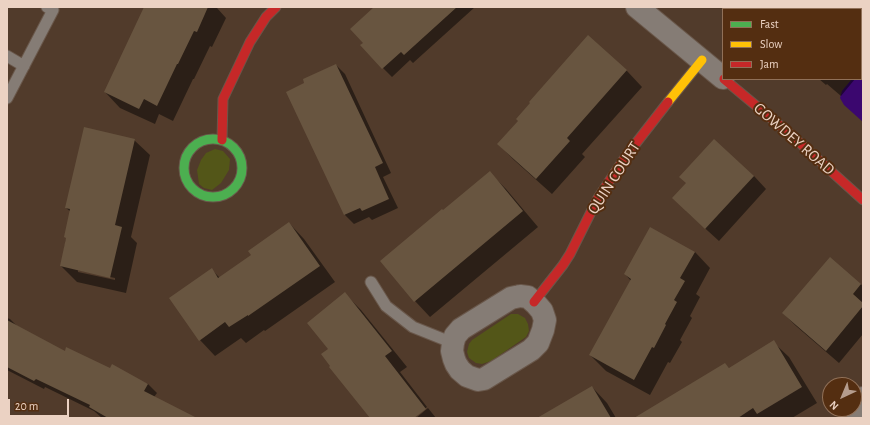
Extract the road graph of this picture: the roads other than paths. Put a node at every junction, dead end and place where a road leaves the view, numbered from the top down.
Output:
1 (47, 7) edge
2 (276, 7) edge
3 (637, 7) edge
4 (7, 56) edge
5 (702, 60) junction
6 (24, 66) junction
7 (722, 76) edge
8 (726, 80) edge
9 (7, 98) edge
10 (222, 140) junction
11 (863, 200) edge
12 (371, 282) dead end
13 (534, 302) junction
14 (453, 343) junction
15 (863, 398) edge
16 (850, 418) edge

1 - 6 lane
2 - 10 street
3 - 5 street, GOWDEY ROAD
4 - 6 lane
5 - 7 street, GOWDEY ROAD
5 - 13 street, QUIN COURT
6 - 9 lane
8 - 11 street, GOWDEY ROAD
10 - 10 street
12 - 14 lane
13 - 14 street
13 - 14 street
15 - 16 street

